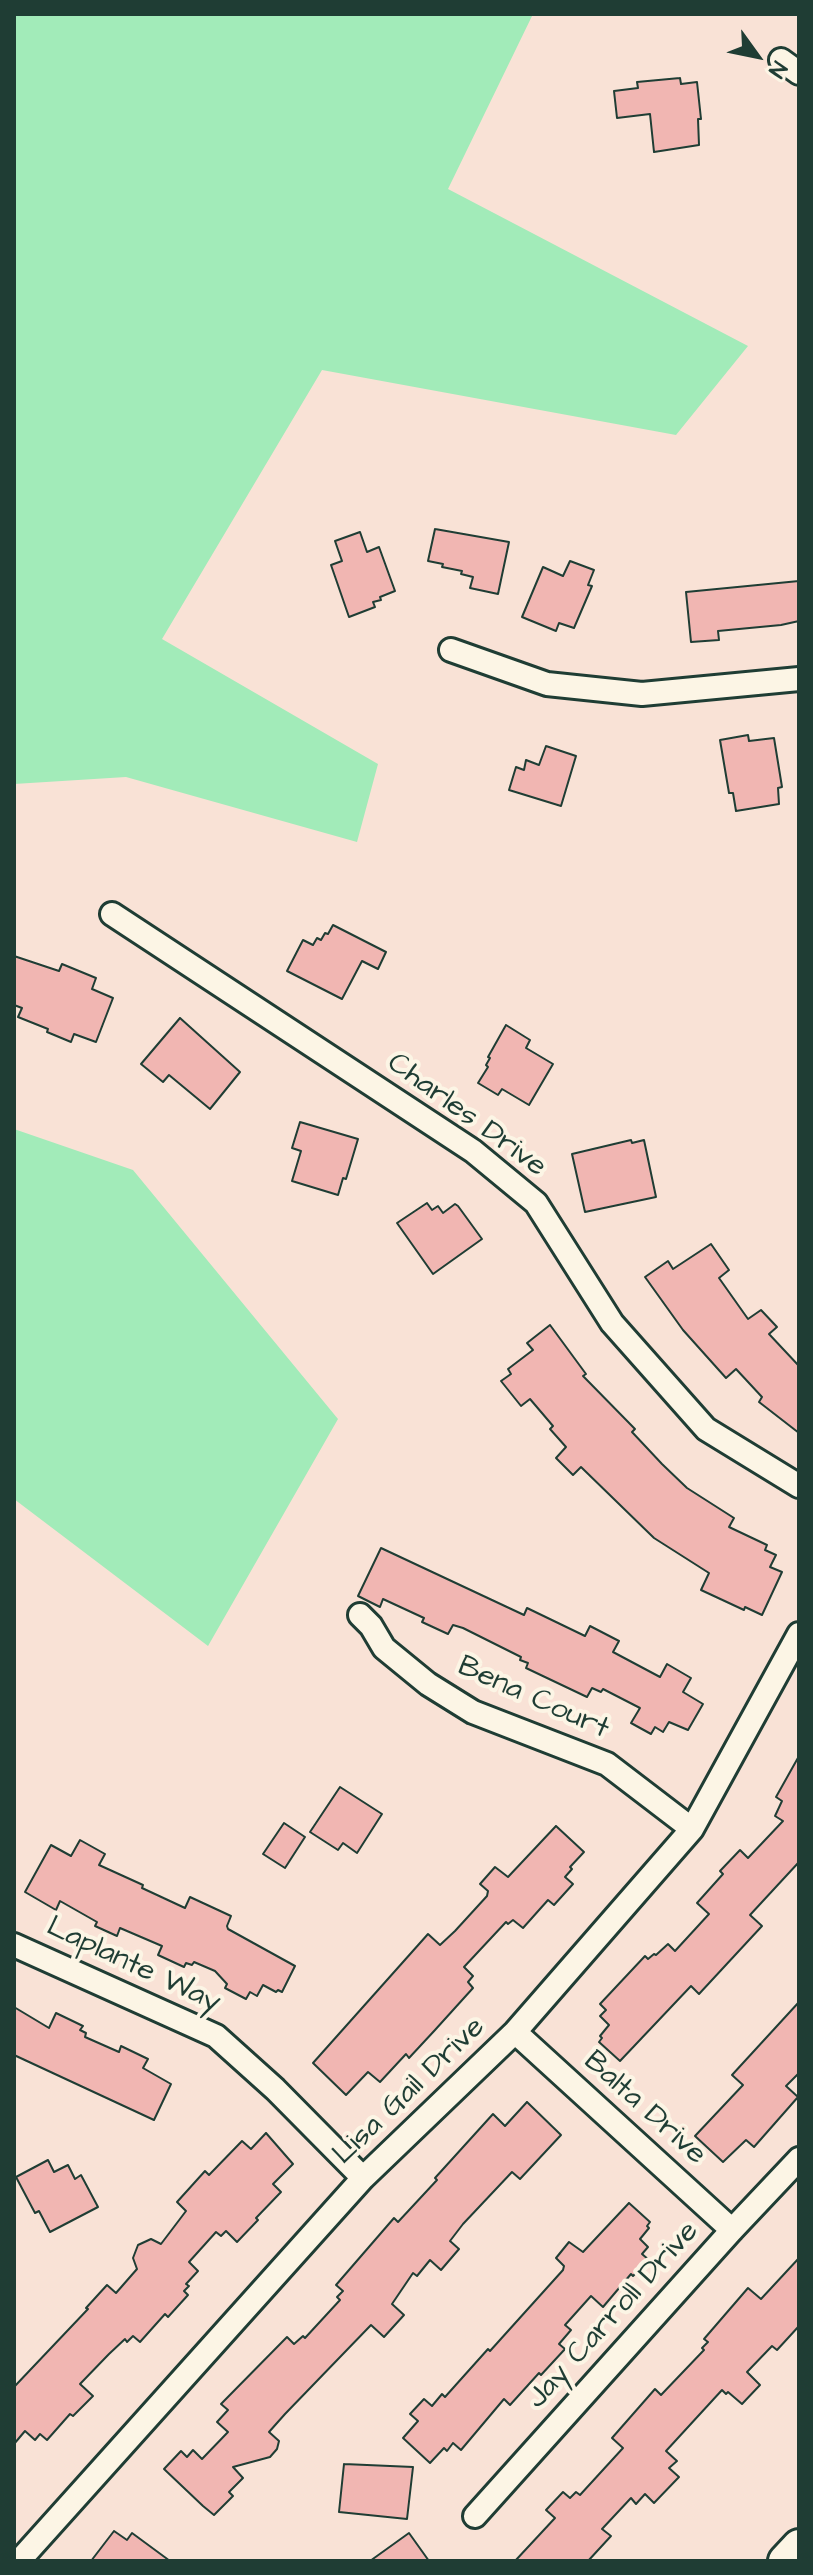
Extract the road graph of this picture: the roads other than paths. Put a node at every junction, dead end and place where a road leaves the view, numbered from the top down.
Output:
1 (451, 650) dead end
2 (799, 679) edge
3 (112, 914) dead end
4 (799, 1486) edge
5 (360, 1615) dead end
6 (799, 1634) edge
7 (692, 1829) junction
8 (14, 1945) edge
9 (515, 2032) junction
10 (799, 2159) edge
11 (363, 2178) junction
12 (732, 2230) junction
13 (475, 2516) dead end
14 (799, 2546) edge
15 (19, 2561) edge
16 (785, 2561) edge

1 - 2 street
3 - 4 street, Charles Drive
5 - 7 street, Bena Court
6 - 7 street, Lisa Gail Drive
7 - 9 street, Lisa Gail Drive
8 - 11 street, Laplante Way
9 - 11 street, Lisa Gail Drive
9 - 12 street, Balta Drive
10 - 12 street, Jay Carroll Drive
11 - 15 street, Lisa Gail Drive
12 - 13 street, Jay Carroll Drive
14 - 16 main road

